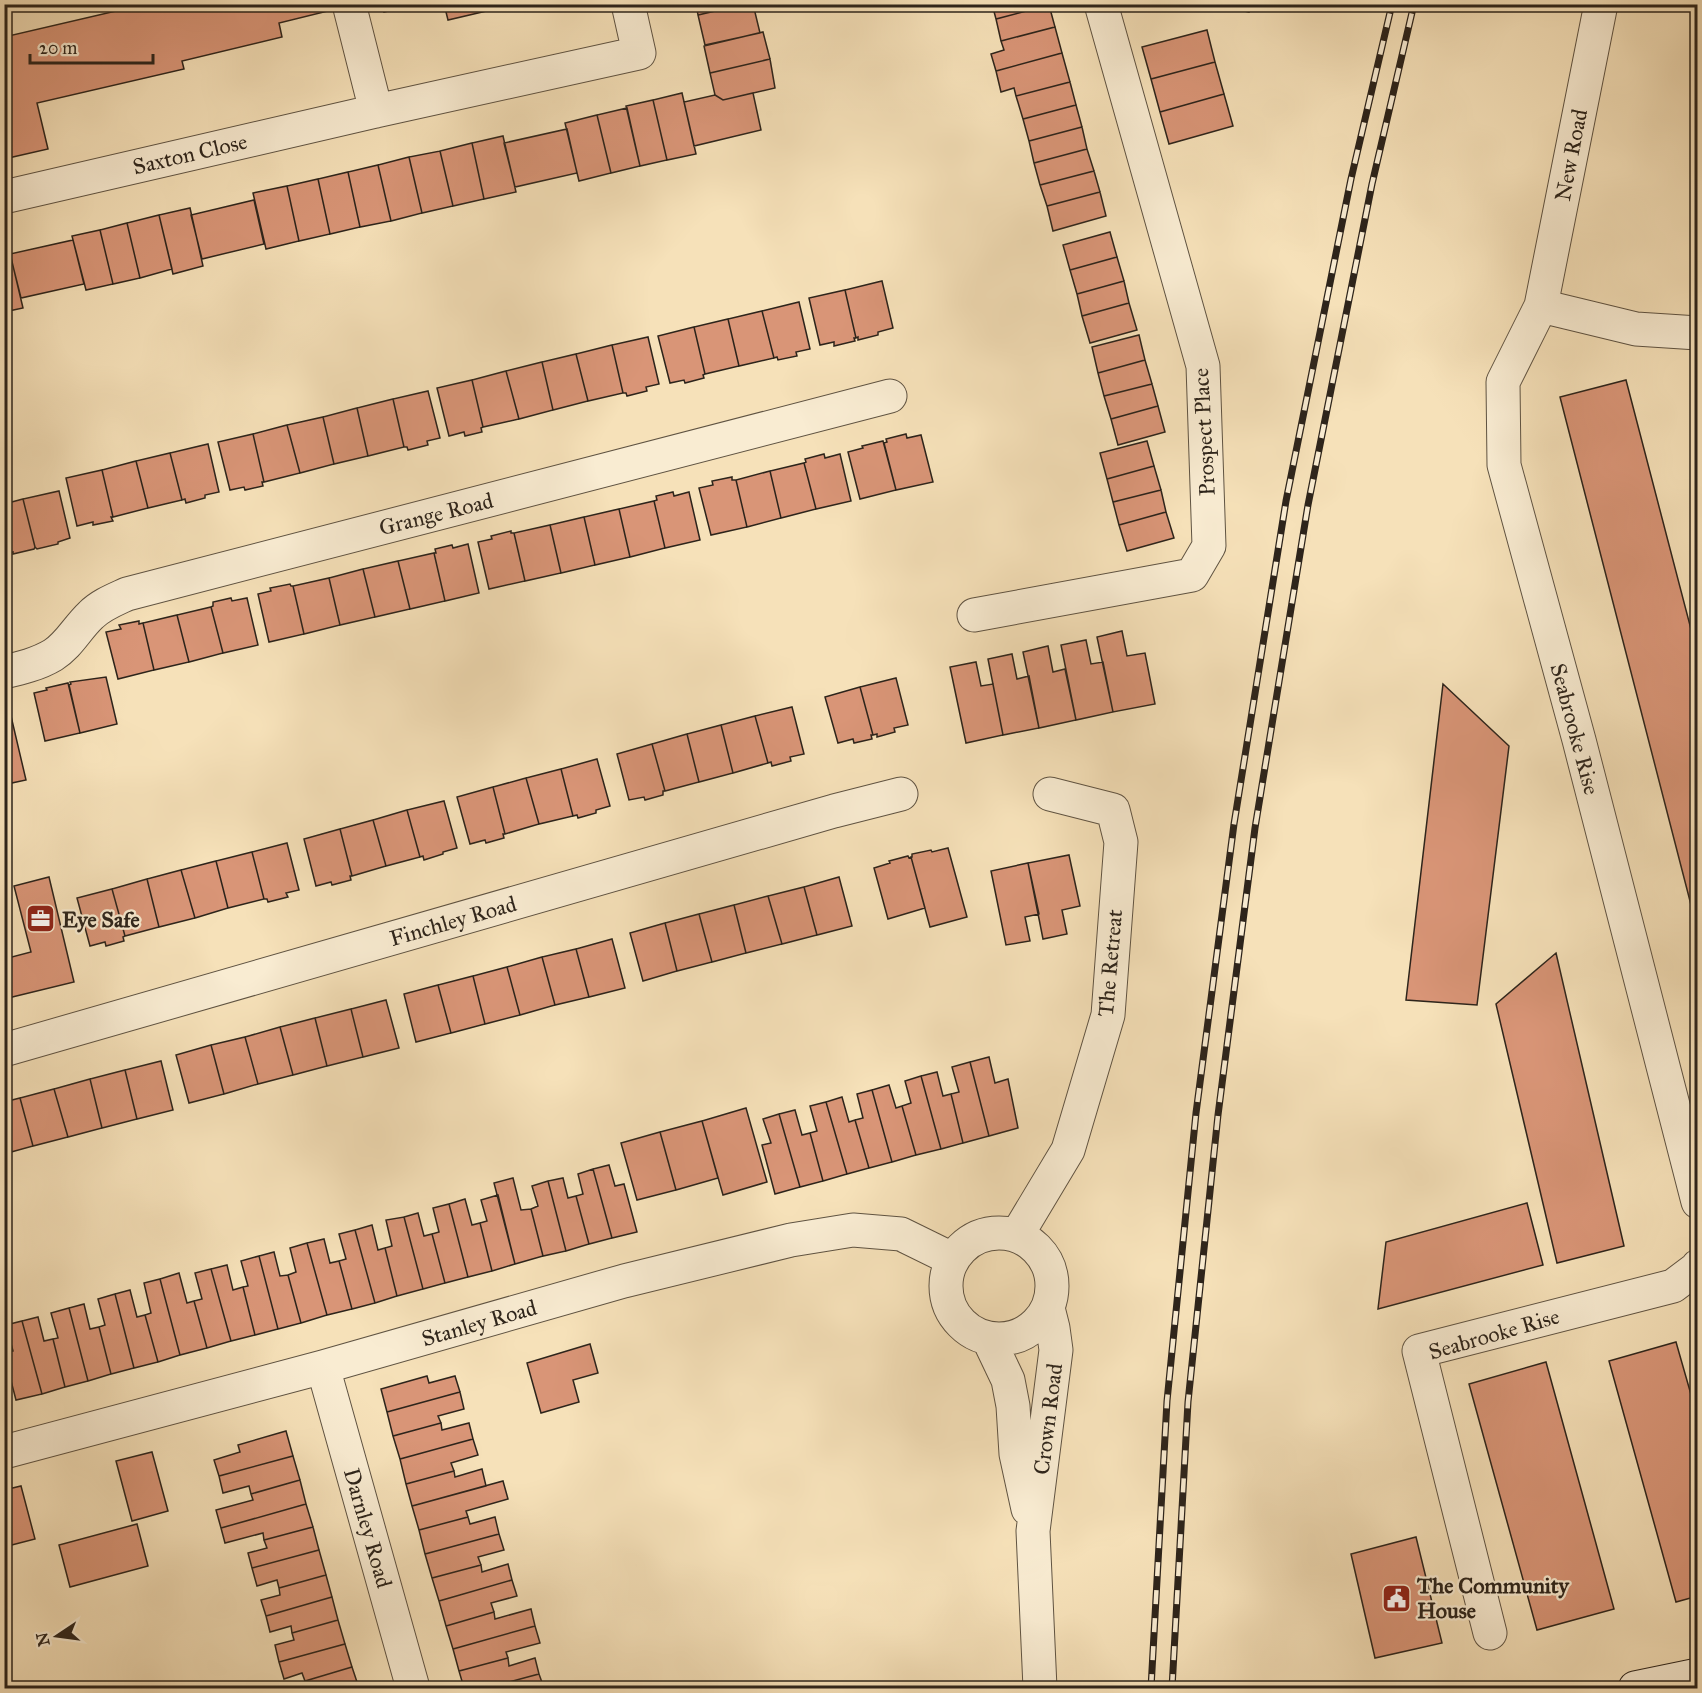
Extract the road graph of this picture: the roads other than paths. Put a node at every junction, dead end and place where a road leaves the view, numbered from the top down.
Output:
1 (349, 4) edge
2 (628, 4) edge
3 (1101, 4) edge
4 (1601, 4) edge
5 (376, 111) junction
6 (4, 197) edge
7 (1541, 306) junction
8 (1698, 333) edge
9 (890, 396) dead end
10 (974, 615) dead end
11 (4, 672) edge
12 (901, 794) dead end
13 (1050, 794) dead end
14 (4, 1050) edge
15 (1692, 1156) edge
16 (1698, 1202) edge
17 (1017, 1235) junction
18 (952, 1259) junction
19 (1698, 1266) edge
20 (1048, 1308) junction
21 (988, 1338) junction
22 (323, 1367) junction
23 (4, 1452) edge
24 (1033, 1531) junction
25 (1490, 1633) dead end
26 (1698, 1675) edge
27 (1653, 1687) edge
28 (413, 1689) edge
29 (1040, 1689) edge

1 - 5 street
2 - 5 street, Saxton Close
3 - 10 street, Prospect Place
4 - 7 street, New Road
5 - 6 street, Saxton Close
7 - 8 street
7 - 15 street, Seabrooke Rise
9 - 11 street, Grange Road
12 - 14 street, Finchley Road
13 - 17 street, The Retreat
15 - 16 street, Seabrooke Rise
17 - 18 street
17 - 20 street
18 - 21 street
18 - 22 street, Stanley Road
19 - 25 street, Seabrooke Rise
20 - 21 street
20 - 24 street, Crown Road
21 - 24 street, Crown Road
22 - 23 street, Stanley Road
22 - 28 street, Darnley Road
24 - 29 street, Crown Road
26 - 27 street

